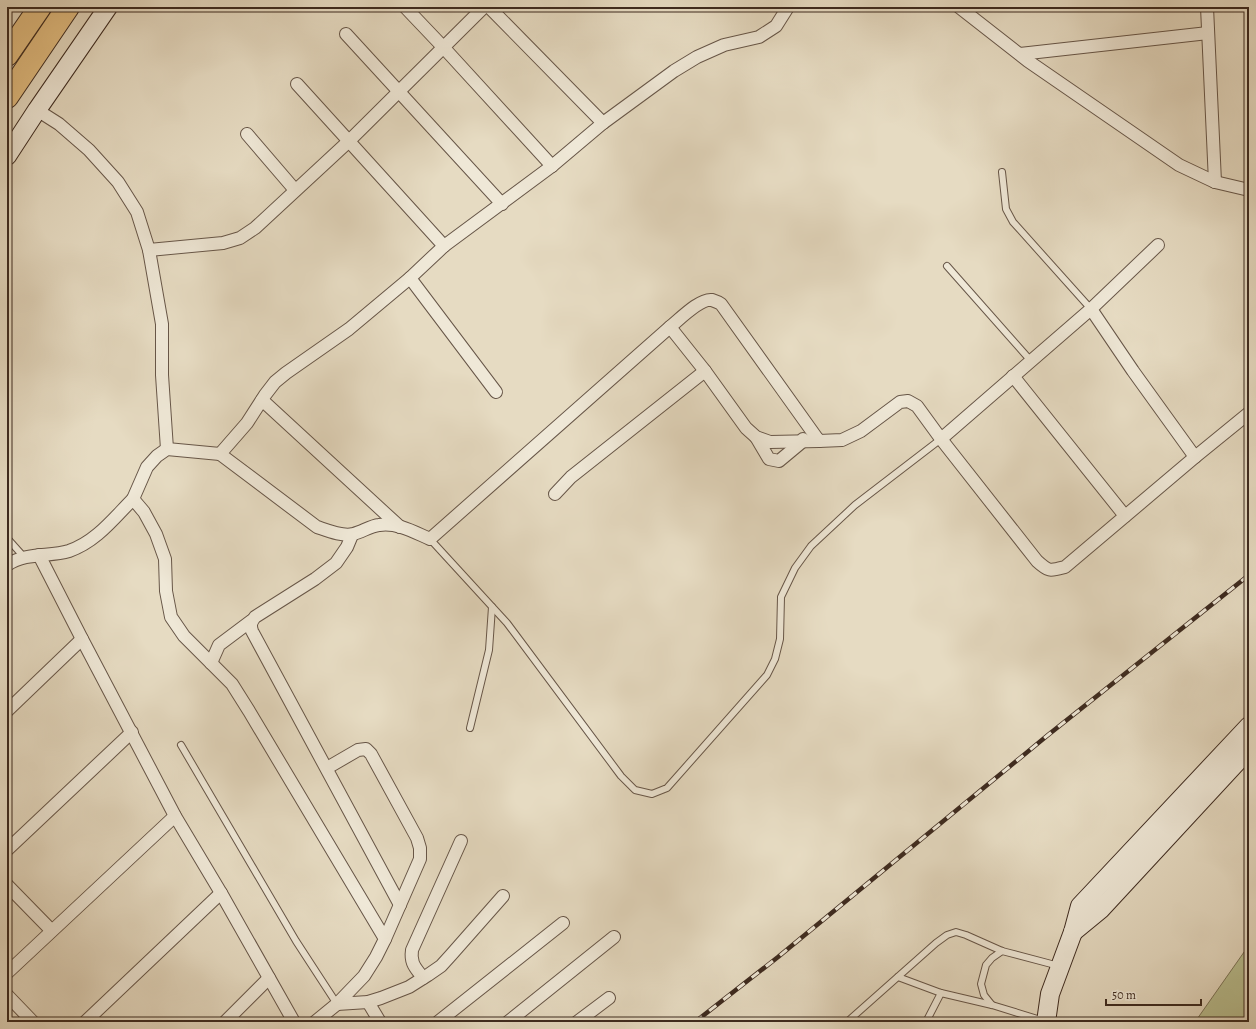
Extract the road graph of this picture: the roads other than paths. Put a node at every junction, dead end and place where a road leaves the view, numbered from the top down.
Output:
1 (40, 7) edge
2 (68, 7) edge
3 (108, 7) edge
4 (405, 7) edge
5 (484, 7) edge
6 (489, 7) edge
7 (788, 7) edge
8 (959, 7) edge
9 (1207, 7) edge
10 (1208, 33) junction
11 (346, 34) dead end
12 (444, 48) junction
13 (1020, 54) junction
14 (7, 55) edge
15 (297, 84) dead end
16 (400, 92) junction
17 (7, 97) edge
18 (37, 110) junction
19 (603, 123) junction
20 (247, 134) dead end
21 (349, 141) junction
22 (7, 156) edge
23 (552, 166) junction
24 (1002, 172) dead end
25 (1215, 182) junction
26 (295, 190) junction
27 (1249, 190) edge
28 (502, 204) junction
29 (1158, 245) dead end
30 (444, 246) junction
31 (149, 250) junction
32 (947, 266) dead end
33 (410, 278) junction
34 (1091, 309) junction
35 (670, 327) junction
36 (1031, 361) junction
37 (705, 371) junction
38 (1013, 376) junction
39 (496, 392) dead end
40 (262, 400) junction
41 (1249, 413) edge
42 (808, 424) junction
43 (756, 438) junction
44 (941, 439) junction
45 (802, 441) junction
46 (819, 441) junction
47 (167, 449) junction
48 (220, 454) junction
49 (1195, 457) junction
50 (555, 494) dead end
51 (133, 499) junction
52 (1125, 516) junction
53 (400, 527) junction
54 (352, 535) junction
55 (7, 538) edge
56 (430, 539) junction
57 (39, 555) junction
58 (24, 557) junction
59 (7, 565) edge
60 (492, 608) junction
61 (252, 621) junction
62 (82, 639) junction
63 (211, 663) junction
64 (7, 711) edge
65 (1249, 726) edge
66 (470, 728) dead end
67 (132, 732) junction
68 (181, 745) dead end
69 (1249, 749) edge
70 (327, 768) junction
71 (175, 816) junction
72 (460, 841) dead end
73 (7, 850) edge
74 (7, 886) edge
75 (221, 893) junction
76 (503, 896) dead end
77 (400, 905) junction
78 (563, 923) dead end
79 (51, 930) junction
80 (1073, 932) junction
81 (614, 937) dead end
82 (385, 939) junction
83 (1002, 951) junction
84 (1060, 966) junction
85 (7, 973) edge
86 (898, 977) junction
87 (270, 978) junction
88 (424, 978) junction
89 (941, 993) junction
90 (7, 995) edge
91 (609, 998) dead end
92 (368, 1002) junction
93 (337, 1004) junction
94 (992, 1005) junction
95 (33, 1022) edge
96 (85, 1022) edge
97 (225, 1022) edge
98 (294, 1022) edge
99 (315, 1022) edge
100 (380, 1022) edge
101 (438, 1022) edge
102 (508, 1022) edge
103 (577, 1022) edge
104 (847, 1022) edge
105 (926, 1022) edge
106 (1046, 1022) edge

1 - 14 highway
2 - 17 highway
3 - 18 street
4 - 12 street
5 - 12 street
6 - 19 street
7 - 19 street
8 - 13 street
9 - 10 street
10 - 13 street
10 - 25 street
11 - 16 street
12 - 16 street
12 - 23 street
13 - 25 street
15 - 21 street
16 - 21 street
16 - 28 street
18 - 22 street
18 - 31 street
19 - 23 street
20 - 26 street
21 - 26 street
21 - 30 street
23 - 28 street
24 - 34 lane
25 - 27 street
26 - 31 street
28 - 30 street
29 - 34 street
30 - 33 street
31 - 47 street
32 - 36 lane
33 - 39 street
33 - 40 street
34 - 36 street
34 - 49 street
35 - 37 street
35 - 42 street
35 - 56 street
36 - 38 street
37 - 43 street
37 - 50 street
38 - 44 street
38 - 52 street
40 - 48 street
40 - 53 street
41 - 49 street
42 - 45 street
42 - 46 street
43 - 45 street
43 - 45 street
44 - 46 street
44 - 52 street
44 - 60 lane
45 - 46 street
47 - 48 street
47 - 51 street
48 - 54 street
49 - 52 street
51 - 57 street
51 - 63 street
53 - 54 street
53 - 56 street
54 - 61 street
55 - 58 lane
56 - 60 lane
57 - 58 street
57 - 62 street
58 - 59 street
60 - 66 lane
61 - 63 street
61 - 70 street
62 - 64 street
62 - 67 street
63 - 82 street
65 - 80 street
67 - 71 street
67 - 73 street
68 - 93 lane
69 - 80 street
70 - 77 street
70 - 77 street
71 - 75 street
71 - 79 street
72 - 88 street
74 - 79 street
75 - 87 street
75 - 96 street
76 - 88 street
77 - 82 street
78 - 101 street
79 - 85 street
80 - 84 street
81 - 102 street
82 - 93 street
83 - 84 lane
83 - 86 lane
83 - 94 lane
84 - 106 street
86 - 89 lane
86 - 104 lane
87 - 97 street
87 - 98 street
88 - 92 street
89 - 94 lane
89 - 105 lane
90 - 95 street
91 - 103 street
92 - 93 street
92 - 100 street
93 - 99 street
94 - 106 lane

